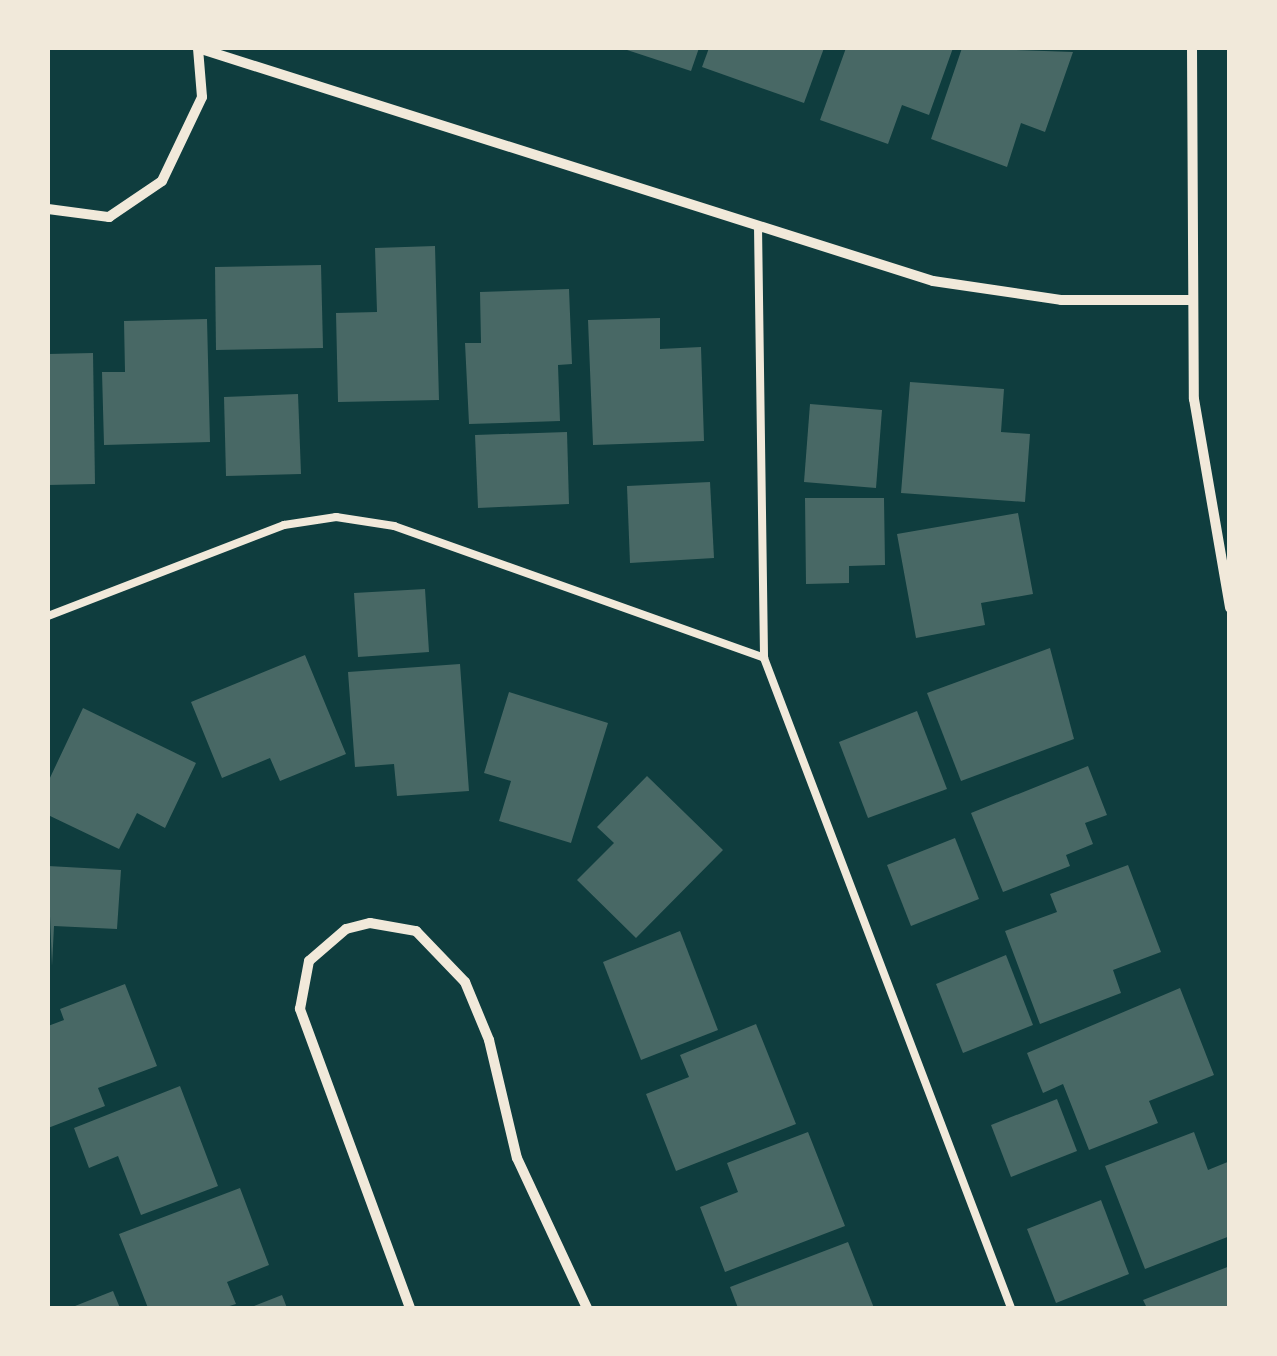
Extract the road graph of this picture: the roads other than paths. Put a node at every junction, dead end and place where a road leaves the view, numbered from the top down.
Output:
1 (198, 48) edge
2 (1192, 48) edge
3 (48, 209) edge
4 (758, 226) junction
5 (1189, 300) junction
6 (1230, 608) edge
7 (48, 616) edge
8 (764, 658) junction
9 (410, 1308) edge
10 (587, 1308) edge
11 (1011, 1308) edge

1 - 3 street
1 - 4 street
2 - 5 street
4 - 5 street
4 - 8 lane
5 - 6 street
7 - 8 lane
8 - 11 lane
9 - 10 street

